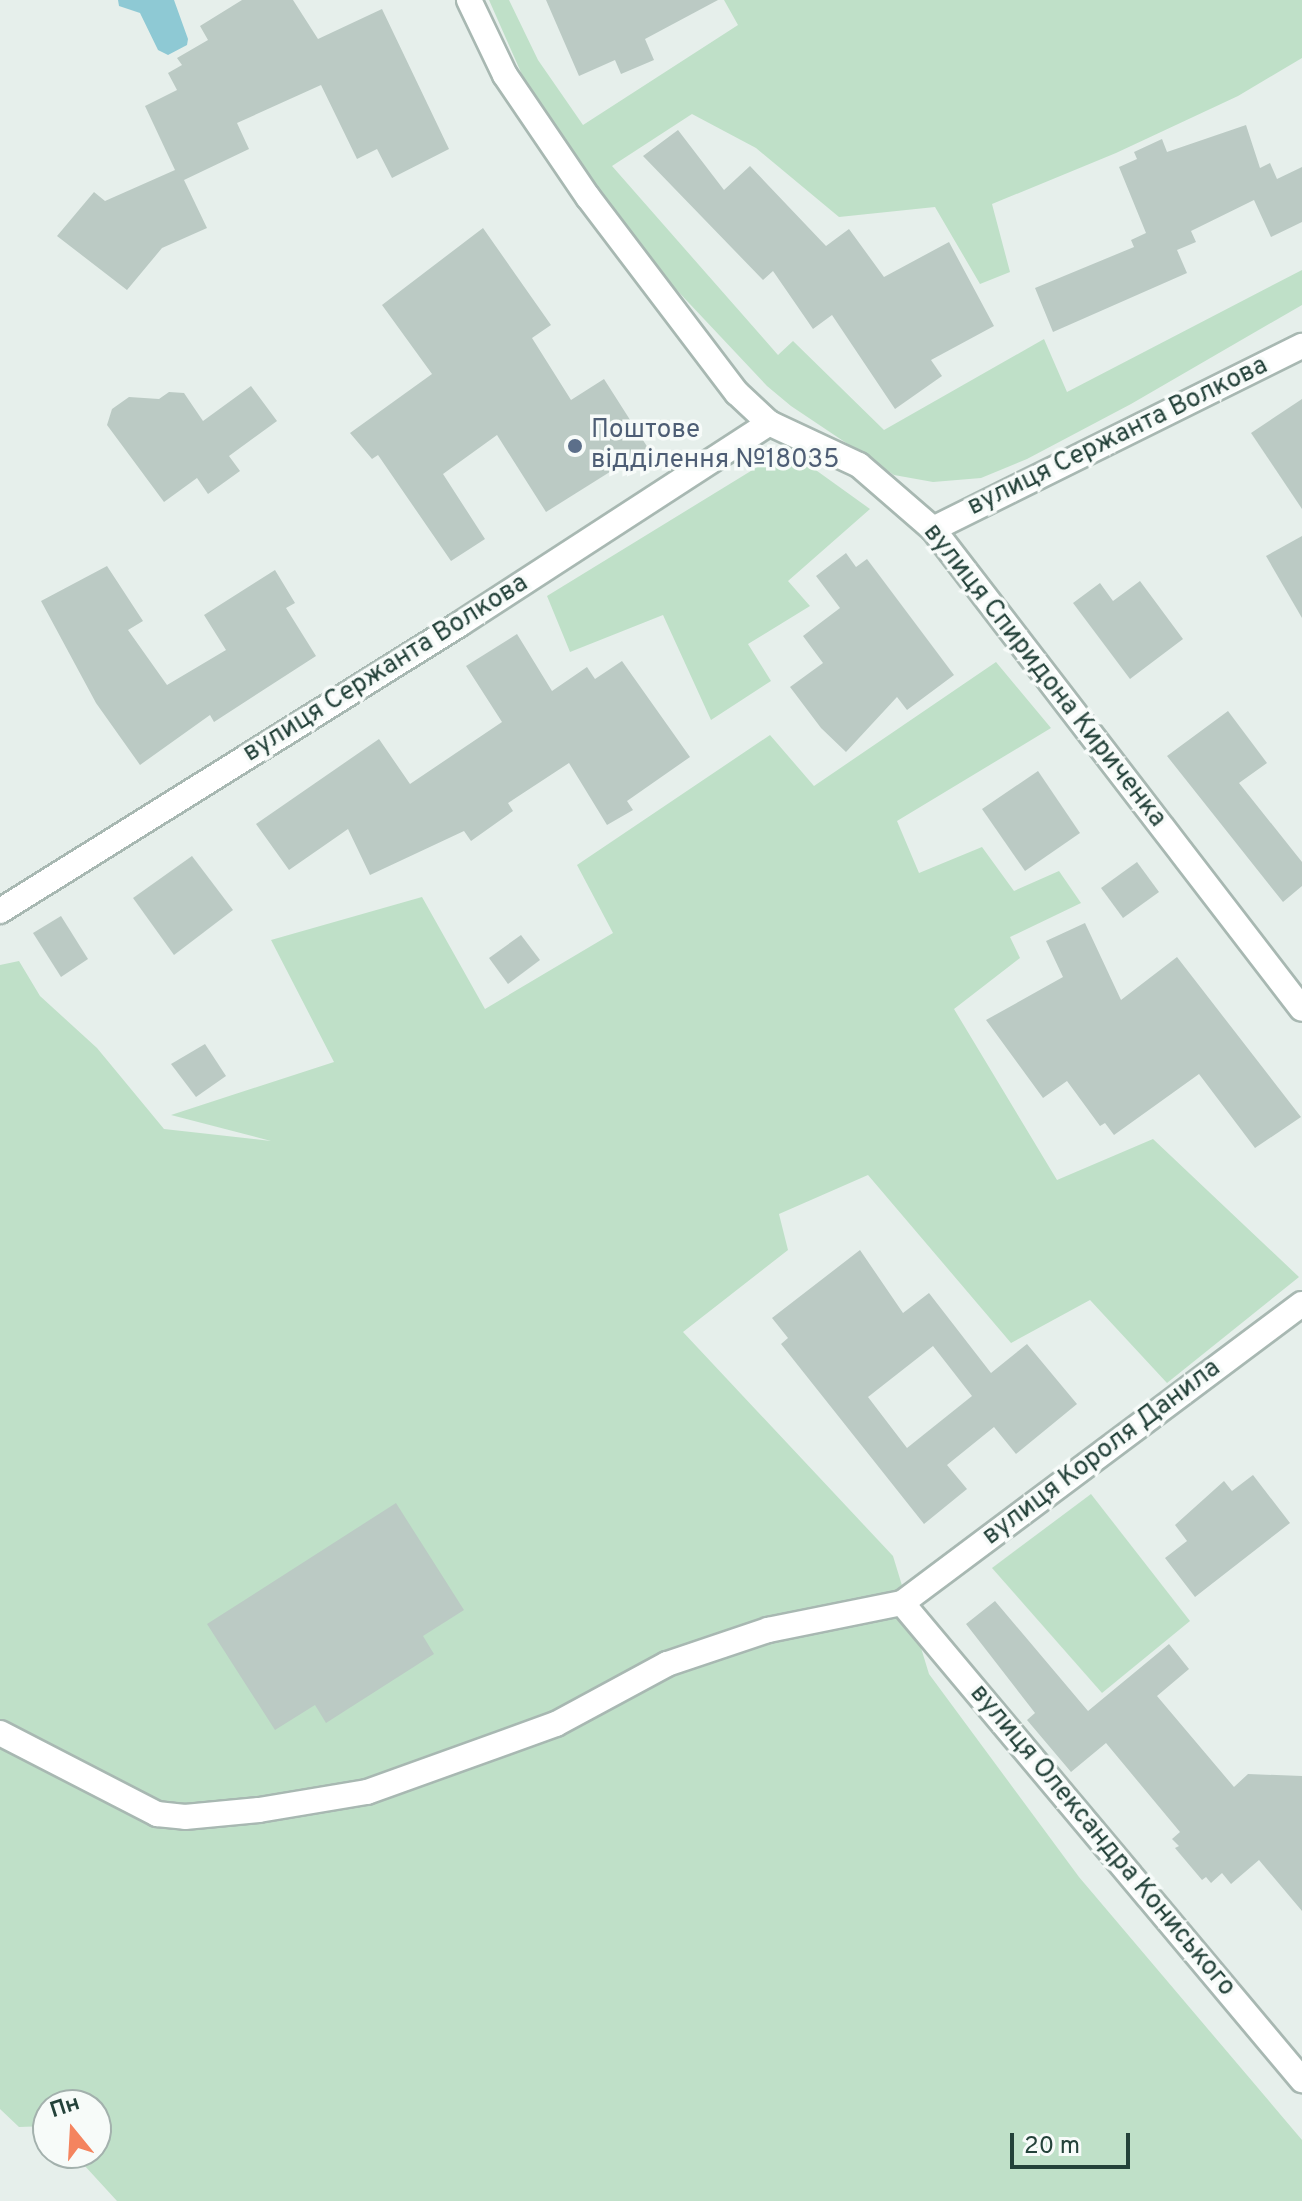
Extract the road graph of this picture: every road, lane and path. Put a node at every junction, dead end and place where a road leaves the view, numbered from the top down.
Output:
1 (469, 0) edge
2 (1302, 346) edge
3 (769, 423) junction
4 (933, 529) junction
5 (0, 911) edge
6 (1302, 1009) edge
7 (1302, 1304) edge
8 (902, 1603) junction
9 (0, 1733) edge
10 (1302, 2080) edge

1 - 3 street, вулиця Спиридона Кириченка
2 - 4 street, вулиця Сержанта Волкова
3 - 4 street, вулиця Спиридона Кириченка
3 - 5 street, вулиця Сержанта Волкова
4 - 6 street, вулиця Спиридона Кириченка
7 - 8 street, вулиця Короля Данила
8 - 9 street
8 - 10 street, вулиця Олександра Кониського

